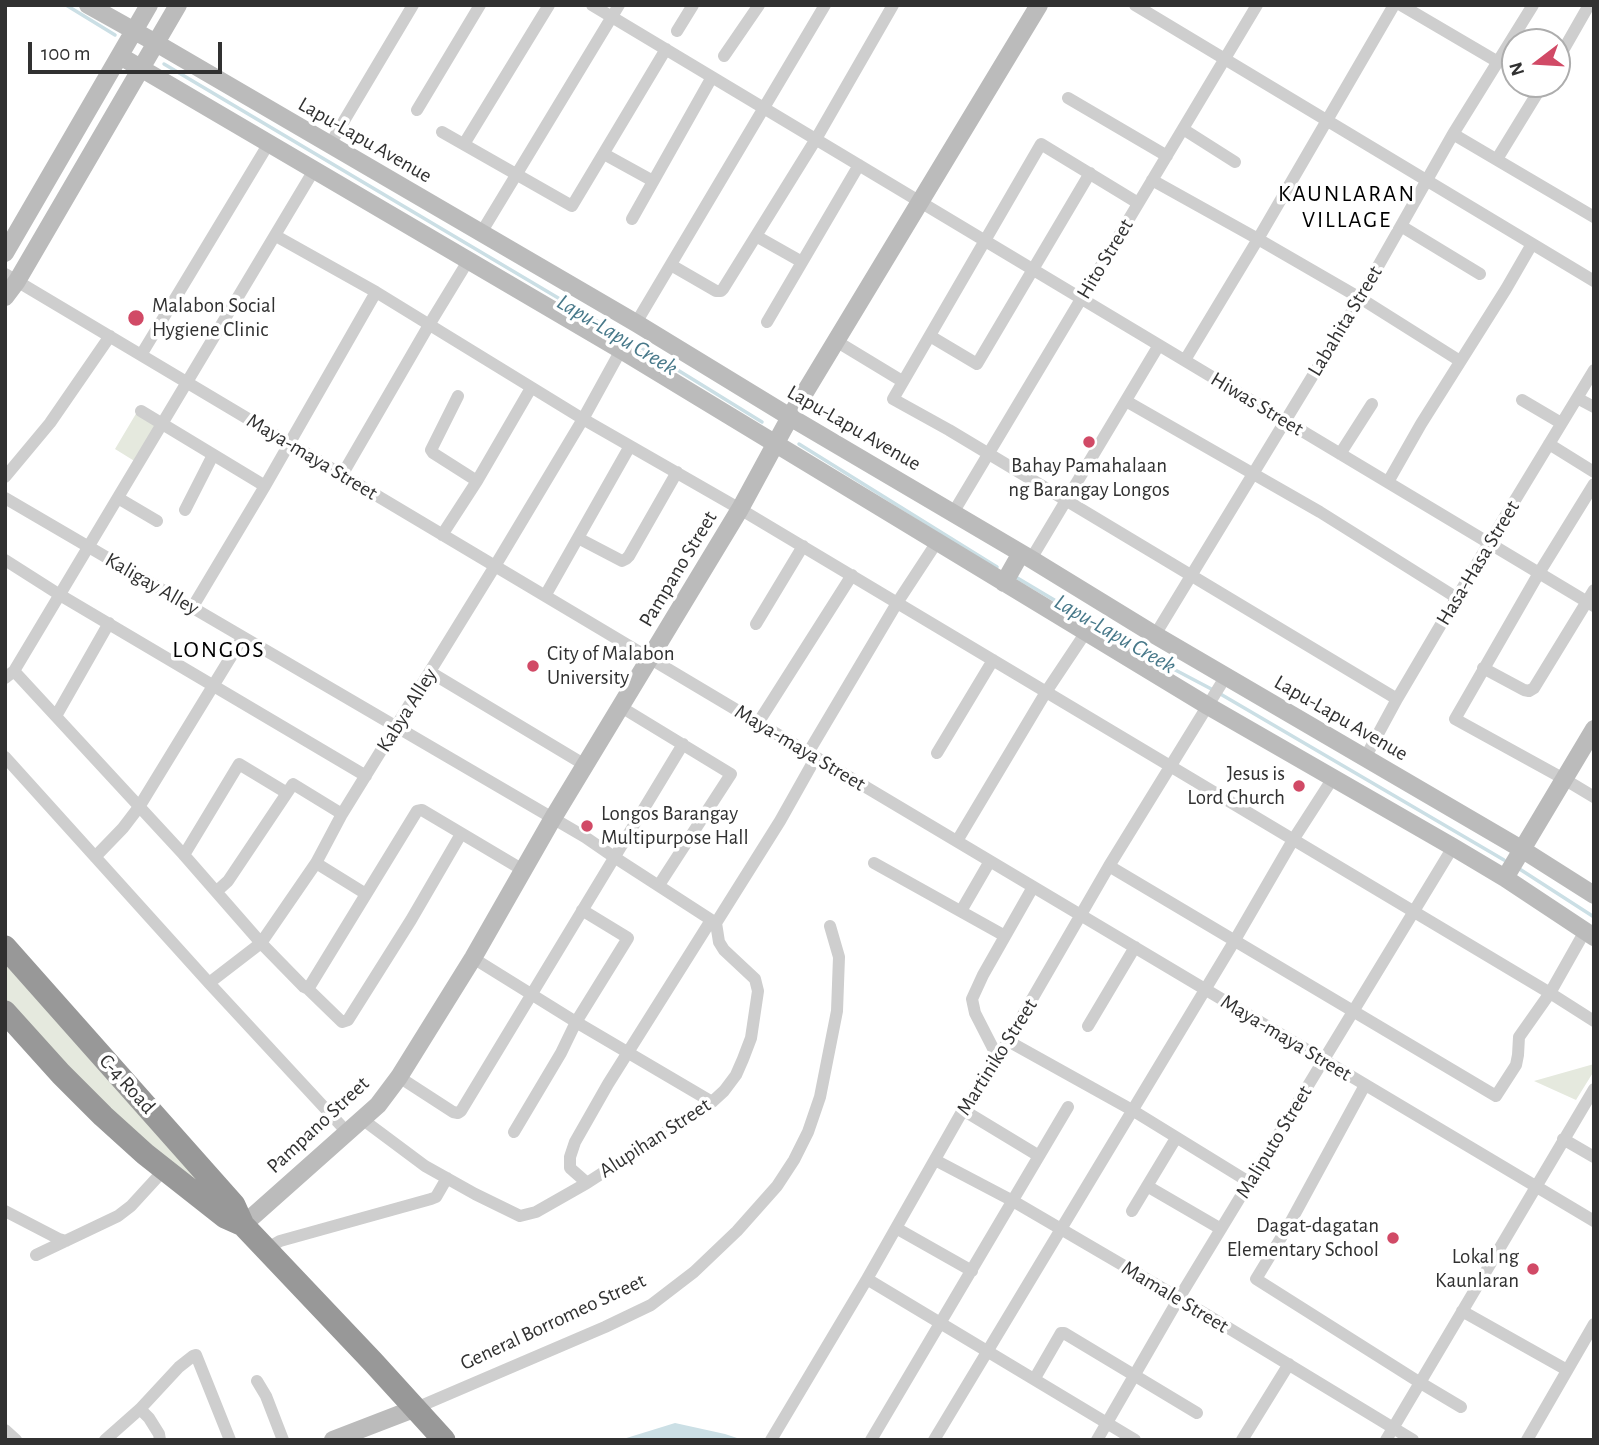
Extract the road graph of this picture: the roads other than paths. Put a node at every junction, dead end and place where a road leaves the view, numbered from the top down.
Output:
1 (88, 5) edge
2 (149, 5) edge
3 (178, 5) edge
4 (413, 5) edge
5 (480, 5) edge
6 (549, 5) edge
7 (592, 5) edge
8 (693, 5) edge
9 (759, 5) edge
10 (825, 5) edge
11 (893, 5) edge
12 (1039, 5) edge
13 (1135, 5) edge
14 (1257, 5) edge
15 (1394, 5) edge
16 (1401, 5) edge
17 (1533, 5) edge
18 (1589, 5) edge
19 (615, 11) edge
20 (133, 31) junction
21 (677, 31) dead end
22 (1571, 36) edge
23 (156, 43) junction
24 (666, 49) junction
25 (120, 55) junction
26 (724, 56) dead end
27 (1226, 59) junction
28 (1498, 62) junction
29 (142, 69) junction
30 (712, 77) junction
31 (1068, 98) dead end
32 (1535, 98) edge
33 (765, 109) junction
34 (417, 110) dead end
35 (1326, 122) junction
36 (1183, 129) junction
37 (442, 132) dead end
38 (1453, 134) junction
39 (816, 139) junction
40 (269, 143) junction
41 (464, 144) junction
42 (329, 146) junction
43 (604, 154) junction
44 (1167, 156) junction
45 (1497, 159) junction
46 (1235, 162) dead end
47 (859, 165) junction
48 (314, 170) junction
49 (1090, 173) junction
50 (516, 175) junction
51 (1152, 180) junction
52 (653, 181) junction
53 (1428, 181) junction
54 (920, 202) junction
55 (1138, 203) junction
56 (1594, 217) edge
57 (632, 219) dead end
58 (1401, 226) junction
59 (481, 233) junction
60 (276, 236) junction
61 (756, 236) junction
62 (1258, 239) junction
63 (985, 241) junction
64 (1532, 244) junction
65 (5, 253) edge
66 (468, 261) junction
67 (802, 262) junction
68 (671, 265) junction
69 (1032, 269) junction
70 (1480, 274) dead end
71 (11, 277) edge
72 (1594, 281) edge
73 (376, 292) junction
74 (5, 297) edge
75 (1081, 298) junction
76 (1360, 298) junction
77 (767, 322) dead end
78 (636, 323) junction
79 (429, 325) junction
80 (110, 336) junction
81 (930, 336) junction
82 (836, 341) junction
83 (1159, 345) junction
84 (621, 350) junction
85 (141, 355) junction
86 (1185, 360) junction
87 (1460, 361) junction
88 (1594, 370) edge
89 (902, 381) junction
90 (188, 383) junction
91 (531, 388) junction
92 (458, 396) dead end
93 (1577, 398) junction
94 (1522, 400) dead end
95 (1126, 401) junction
96 (1372, 404) dead end
97 (1594, 407) edge
98 (141, 411) dead end
99 (790, 417) junction
100 (583, 419) junction
101 (1285, 421) junction
102 (1562, 423) junction
103 (162, 425) junction
104 (289, 444) junction
105 (1549, 444) junction
106 (776, 445) junction
107 (630, 446) junction
108 (1340, 454) junction
109 (213, 455) junction
110 (988, 455) junction
111 (677, 472) junction
112 (1594, 472) edge
113 (342, 475) junction
114 (1253, 475) junction
115 (5, 477) edge
116 (477, 481) junction
117 (1388, 482) junction
118 (1594, 484) edge
119 (265, 486) junction
120 (5, 498) edge
121 (118, 498) junction
122 (1066, 501) junction
123 (740, 509) junction
124 (185, 510) dead end
125 (953, 513) junction
126 (156, 521) dead end
127 (442, 535) junction
128 (578, 538) junction
129 (937, 542) junction
130 (1489, 543) junction
131 (803, 546) junction
132 (88, 547) junction
133 (1026, 556) junction
134 (495, 566) junction
135 (8, 568) edge
136 (1539, 573) junction
137 (852, 575) junction
138 (1190, 576) junction
139 (1004, 583) junction
140 (60, 594) junction
141 (545, 596) junction
142 (1457, 598) junction
143 (1591, 599) edge
144 (897, 603) junction
145 (192, 608) junction
146 (108, 623) junction
147 (756, 624) dead end
148 (1086, 632) junction
149 (1155, 635) junction
150 (243, 637) junction
151 (650, 659) junction
152 (993, 660) junction
153 (1483, 668) junction
154 (430, 672) junction
155 (10, 675) edge
156 (214, 685) junction
157 (1217, 691) junction
158 (1046, 692) junction
159 (1397, 699) junction
160 (621, 707) junction
161 (55, 716) junction
162 (758, 723) junction
163 (396, 727) junction
164 (1594, 729) edge
165 (683, 744) junction
166 (937, 753) dead end
167 (812, 755) junction
168 (5, 757) edge
169 (1365, 758) junction
170 (585, 765) junction
171 (1170, 766) junction
172 (366, 776) junction
173 (1333, 778) junction
174 (1564, 779) junction
175 (287, 793) junction
176 (1594, 797) edge
177 (139, 807) junction
178 (342, 814) junction
179 (553, 818) junction
180 (461, 834) junction
181 (1293, 840) junction
182 (957, 841) junction
183 (1452, 846) junction
184 (1523, 850) junction
185 (184, 855) junction
186 (95, 857) junction
187 (614, 857) junction
188 (990, 861) junction
189 (316, 863) junction
190 (874, 863) dead end
191 (1109, 866) junction
192 (523, 870) junction
193 (1505, 878) junction
194 (659, 885) junction
195 (1033, 887) junction
196 (217, 891) junction
197 (366, 894) junction
198 (1594, 895) edge
199 (582, 910) junction
200 (961, 911) junction
201 (1413, 912) junction
202 (1081, 915) junction
203 (715, 922) junction
204 (830, 926) dead end
205 (1589, 934) edge
206 (1005, 936) junction
207 (1235, 940) junction
208 (261, 943) junction
209 (5, 947) edge
210 (1135, 947) junction
211 (473, 958) junction
212 (209, 983) junction
213 (308, 989) junction
214 (1205, 989) junction
215 (1550, 993) junction
216 (533, 994) junction
217 (1354, 1010) junction
218 (5, 1012) edge
219 (1594, 1021) edge
220 (576, 1022) junction
221 (1088, 1026) dead end
222 (1008, 1041) junction
223 (630, 1052) junction
224 (998, 1058) junction
225 (1323, 1060) junction
226 (399, 1077) junction
227 (1365, 1085) junction
228 (1594, 1088) edge
229 (712, 1102) junction
230 (1069, 1107) dead end
231 (1132, 1110) junction
232 (963, 1111) junction
233 (362, 1119) junction
234 (347, 1132) junction
235 (514, 1132) dead end
236 (1176, 1138) junction
237 (1563, 1139) junction
238 (1039, 1156) junction
239 (1594, 1157) edge
240 (935, 1160) junction
241 (164, 1170) junction
242 (447, 1178) junction
243 (1250, 1182) junction
244 (587, 1183) junction
245 (1147, 1186) junction
246 (1535, 1186) junction
247 (1013, 1202) junction
248 (5, 1211) edge
249 (1132, 1211) dead end
250 (1594, 1221) edge
251 (243, 1225) junction
252 (896, 1228) junction
253 (1060, 1229) junction
254 (1221, 1229) junction
255 (66, 1241) junction
256 (266, 1249) junction
257 (36, 1255) dead end
258 (972, 1271) junction
259 (867, 1279) junction
260 (1180, 1298) junction
261 (1462, 1311) junction
262 (941, 1324) junction
263 (1594, 1324) edge
264 (987, 1350) junction
265 (1289, 1364) junction
266 (1567, 1370) junction
267 (1135, 1374) junction
268 (1035, 1378) junction
269 (257, 1381) dead end
270 (1419, 1382) junction
271 (1461, 1407) dead end
272 (416, 1408) junction
273 (140, 1409) junction
274 (1197, 1413) dead end
275 (1108, 1422) junction
276 (1393, 1427) junction
277 (5, 1430) edge
278 (16, 1440) edge
279 (105, 1440) edge
280 (160, 1440) edge
281 (230, 1440) edge
282 (282, 1440) edge
283 (333, 1440) edge
284 (444, 1440) edge
285 (771, 1440) edge
286 (872, 1440) edge
287 (934, 1440) edge
288 (1097, 1440) edge
289 (1135, 1440) edge
290 (1242, 1440) edge
291 (1386, 1440) edge
292 (1413, 1440) edge
293 (1527, 1440) edge

1 - 20 main road, Lapu-Lapu Avenue
2 - 20 main road
3 - 23 main road
4 - 42 street
5 - 34 street
6 - 41 street
7 - 19 street, Hiwas Street
8 - 21 street
9 - 26 street
10 - 33 street
11 - 39 street
12 - 54 main road, Pampano Street
13 - 27 street
14 - 27 street, Hito Street
15 - 35 street
16 - 28 street
17 - 28 street, Labahita Street
18 - 22 street
19 - 24 street, Hiwas Street
19 - 50 street
20 - 23 main road, Lapu-Lapu Avenue
20 - 25 main road
23 - 29 main road
23 - 42 main road, Lapu-Lapu Avenue
24 - 30 street, Hiwas Street
24 - 43 street
25 - 29 main road, Lapu-Lapu Avenue
25 - 65 main road
27 - 35 street
27 - 36 street, Hito Street
28 - 38 street, Labahita Street
29 - 40 main road, Lapu-Lapu Avenue
29 - 71 main road
30 - 33 street, Hiwas Street
30 - 52 street
31 - 44 street
32 - 45 street
33 - 39 street, Hiwas Street
33 - 68 street
35 - 53 street
35 - 62 street
36 - 44 street, Hito Street
36 - 46 street
37 - 41 street
38 - 45 street
38 - 53 street, Labahita Street
39 - 47 street, Hiwas Street
39 - 61 street
40 - 48 main road, Lapu-Lapu Avenue
40 - 85 street
41 - 50 street
42 - 59 main road, Lapu-Lapu Avenue
43 - 50 street
43 - 52 street
44 - 51 street, Hito Street
45 - 56 street
47 - 54 street, Hiwas Street
47 - 67 street
48 - 60 street
48 - 66 main road, Lapu-Lapu Avenue
49 - 55 street
49 - 63 street
49 - 69 street
50 - 59 street
51 - 55 street, Hito Street
51 - 62 street
52 - 57 street
53 - 58 street, Labahita Street
53 - 64 street
54 - 63 street, Hiwas Street
54 - 82 main road, Pampano Street
55 - 75 street, Hito Street
58 - 70 street
58 - 76 street, Labahita Street
59 - 78 main road, Lapu-Lapu Avenue
60 - 73 street
60 - 90 street
61 - 67 street
61 - 68 street
62 - 76 street
62 - 86 street
63 - 69 street, Hiwas Street
63 - 81 street
64 - 72 street
64 - 87 street
66 - 79 street
66 - 84 main road, Lapu-Lapu Avenue
67 - 77 street
68 - 78 street
69 - 75 street, Hiwas Street
69 - 81 street
71 - 74 main road
71 - 80 street, Maya-maya Street
73 - 79 street
73 - 104 street
75 - 83 street, Hiwas Street
75 - 110 street, Hito Street
76 - 87 street
76 - 101 street, Labahita Street
78 - 99 main road, Lapu-Lapu Avenue
79 - 91 street
79 - 113 street
80 - 85 street, Maya-maya Street
80 - 115 street
81 - 89 street
82 - 89 street
82 - 99 main road, Pampano Street
83 - 86 street, Hiwas Street
83 - 95 street
84 - 100 street, Kabya Alley
84 - 106 main road, Lapu-Lapu Avenue
85 - 90 street, Maya-maya Street
86 - 101 street, Hiwas Street
87 - 117 street
88 - 93 street, Hasa-Hasa Street
89 - 110 street
90 - 103 street
90 - 104 street, Maya-maya Street
91 - 100 street
91 - 116 street
92 - 116 street
93 - 97 street
93 - 102 street, Hasa-Hasa Street
94 - 102 street
95 - 114 street
95 - 122 street
96 - 108 street
98 - 103 street
99 - 106 main road, Pampano Street
99 - 125 main road, Lapu-Lapu Avenue
100 - 107 street
100 - 134 street, Kabya Alley
101 - 108 street, Hiwas Street
101 - 114 street, Labahita Street
102 - 105 street, Hasa-Hasa Street
103 - 109 street
103 - 121 street
104 - 113 street, Maya-maya Street
104 - 119 street
105 - 112 street
105 - 130 street, Hasa-Hasa Street
106 - 123 main road, Pampano Street
106 - 129 main road, Lapu-Lapu Avenue
107 - 111 street
107 - 128 street
108 - 117 street, Hiwas Street
109 - 119 street
109 - 124 street
110 - 122 street
110 - 125 street, Hito Street
111 - 123 street
111 - 128 street
113 - 127 street, Maya-maya Street
114 - 138 street, Labahita Street
114 - 142 street
116 - 127 street
117 - 130 street, Hiwas Street
118 - 136 street
119 - 145 street
120 - 132 street, Kaligay Alley
121 - 126 street
121 - 132 street
122 - 133 street
122 - 138 street
123 - 131 street
123 - 151 main road, Pampano Street
125 - 133 main road, Lapu-Lapu Avenue
127 - 134 street, Maya-maya Street
128 - 141 street
129 - 139 main road, Lapu-Lapu Avenue
129 - 144 street
130 - 136 street, Hiwas Street
130 - 142 street, Hasa-Hasa Street
131 - 137 street
131 - 147 street
132 - 140 street
132 - 145 street, Kaligay Alley
133 - 139 main road
133 - 149 main road, Lapu-Lapu Avenue
134 - 141 street, Maya-maya Street
134 - 154 street, Kabya Alley
135 - 140 street
136 - 143 street, Hiwas Street
136 - 153 street
137 - 144 street
137 - 162 street
138 - 149 street, Labahita Street
138 - 159 street
139 - 148 main road, Lapu-Lapu Avenue
140 - 146 street
140 - 155 street
141 - 151 street, Maya-maya Street
142 - 159 street, Hasa-Hasa Street
143 - 153 street
144 - 152 street
144 - 167 street
145 - 150 street, Kaligay Alley
146 - 156 street
146 - 161 street
148 - 157 main road, Lapu-Lapu Avenue
148 - 158 street
149 - 157 main road, Lapu-Lapu Avenue
150 - 156 street
150 - 163 street, Kaligay Alley
151 - 160 main road, Pampano Street
151 - 162 street, Maya-maya Street
152 - 158 street
152 - 166 street
153 - 174 street
154 - 163 street, Kabya Alley
154 - 170 street
155 - 161 street
156 - 172 street
156 - 177 street
157 - 169 main road, Lapu-Lapu Avenue
157 - 171 street, Martiniko Street
157 - 173 main road, Lapu-Lapu Avenue
158 - 171 street
158 - 182 street
159 - 169 street, Hasa-Hasa Street
160 - 165 street
160 - 170 main road, Pampano Street
161 - 177 street
162 - 167 street, Maya-maya Street
163 - 172 street, Kabya Alley
163 - 179 street, Kaligay Alley
164 - 174 main road
165 - 187 street
165 - 194 street
167 - 182 street, Maya-maya Street
167 - 203 street
168 - 186 street
169 - 184 main road, Lapu-Lapu Avenue
170 - 179 main road, Pampano Street
171 - 181 street
171 - 191 street, Martiniko Street
172 - 178 street, Kabya Alley
173 - 181 street
173 - 183 main road, Lapu-Lapu Avenue
174 - 176 street
174 - 184 main road
175 - 178 street
175 - 185 street
175 - 196 street
177 - 185 street
177 - 186 street
178 - 189 street, Kabya Alley
179 - 187 street, Kaligay Alley
179 - 192 main road, Pampano Street
180 - 192 street
180 - 197 street
180 - 213 street
181 - 201 street
181 - 207 street
182 - 188 street, Maya-maya Street
183 - 193 main road, Lapu-Lapu Avenue
183 - 201 street, Maliputo Street
184 - 193 main road
184 - 198 main road, Lapu-Lapu Avenue
185 - 196 street
186 - 212 street
187 - 194 street, Kaligay Alley
187 - 199 street
188 - 195 street, Maya-maya Street
188 - 200 street
189 - 197 street
189 - 208 street, Kabya Alley
190 - 200 street
191 - 202 street, Martiniko Street
191 - 207 street
192 - 211 main road, Pampano Street
193 - 205 main road, Lapu-Lapu Avenue
194 - 203 street, Kaligay Alley
195 - 202 street, Maya-maya Street
195 - 206 street
196 - 208 street
197 - 213 street
199 - 216 street
199 - 220 street
200 - 206 street
201 - 215 street
201 - 217 street, Maliputo Street
202 - 210 street, Maya-maya Street
202 - 222 street, Martiniko Street
203 - 223 street
203 - 229 street, Alupihan Street
204 - 272 street, General Borromeo Street
205 - 215 street
206 - 224 street
207 - 214 street
207 - 217 street
208 - 212 street, Kabya Alley
208 - 213 street
209 - 251 highway, C-4 Road
210 - 214 street, Maya-maya Street
210 - 221 street
211 - 216 street
211 - 226 main road, Pampano Street
212 - 234 street
214 - 225 street, Maya-maya Street
214 - 231 street
215 - 217 street
215 - 219 street
216 - 220 street
216 - 226 street
217 - 225 street, Maliputo Street
218 - 241 highway, C-4 Road
220 - 223 street
220 - 235 street
222 - 224 street, Martiniko Street
222 - 231 street
223 - 229 street
223 - 244 street
224 - 232 street, Martiniko Street
225 - 227 street, Maya-maya Street
225 - 243 street, Maliputo Street
226 - 233 main road, Pampano Street
227 - 246 street, Maya-maya Street
227 - 270 street
228 - 237 street
229 - 244 street, Alupihan Street
230 - 238 street
231 - 236 street
231 - 253 street
232 - 238 street
232 - 240 street, Martiniko Street
233 - 234 main road, Pampano Street
233 - 242 street, Alupihan Street
234 - 251 main road, Pampano Street
236 - 243 street
236 - 245 street
237 - 239 street
237 - 246 street
238 - 247 street
240 - 247 street, Mamale Street
240 - 252 street, Martiniko Street
241 - 251 highway, C-4 Road
241 - 255 street
242 - 244 street, Alupihan Street
242 - 256 street
243 - 254 street, Maliputo Street
245 - 249 street
245 - 254 street
246 - 250 street, Maya-maya Street
246 - 261 street
247 - 253 street, Mamale Street
247 - 258 street
248 - 255 street
251 - 256 highway, C-4 Road
252 - 258 street
252 - 259 street, Martiniko Street
253 - 260 street, Mamale Street
253 - 264 street
254 - 260 street, Maliputo Street
255 - 257 street
256 - 272 highway, C-4 Road
258 - 262 street
259 - 262 street
259 - 285 street, Martiniko Street
260 - 265 street, Mamale Street
260 - 267 street, Maliputo Street
261 - 266 street
261 - 270 street
262 - 264 street
262 - 286 street
263 - 266 street
264 - 268 street
264 - 287 street
265 - 276 street, Mamale Street
265 - 290 street
266 - 293 street
267 - 268 street
267 - 274 street
267 - 275 street, Maliputo Street
268 - 275 street
269 - 282 street
270 - 271 street
270 - 276 street
272 - 283 main road, General Borromeo Street
272 - 284 highway, C-4 Road
273 - 279 street
273 - 280 street
273 - 281 street
275 - 288 street, Maliputo Street
275 - 289 street
276 - 291 street
276 - 292 street, Mamale Street
277 - 278 street

